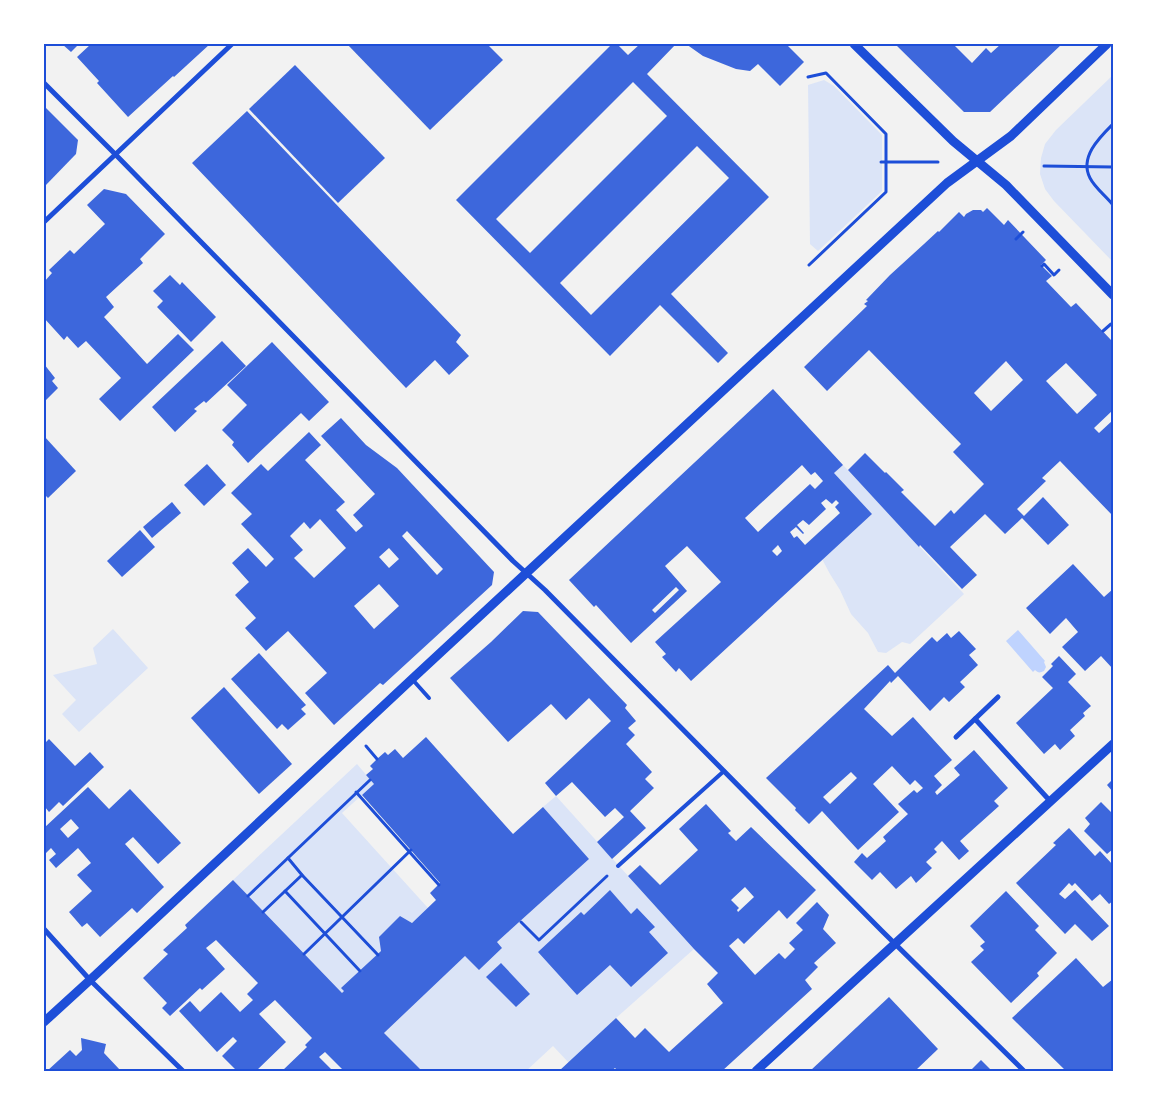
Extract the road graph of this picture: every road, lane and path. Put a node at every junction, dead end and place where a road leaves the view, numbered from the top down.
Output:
1 (232, 44) edge
2 (854, 44) edge
3 (1107, 44) edge
4 (808, 77) dead end
5 (44, 83) edge
6 (1113, 124) edge
7 (116, 155) junction
8 (977, 161) junction
9 (881, 162) dead end
10 (886, 162) junction
11 (938, 162) dead end
12 (1044, 166) dead end
13 (1088, 167) junction
14 (1113, 168) edge
15 (1113, 204) edge
16 (44, 222) edge
17 (1023, 232) dead end
18 (1016, 238) dead end
19 (809, 265) dead end
20 (1042, 266) dead end
21 (1059, 270) dead end
22 (1113, 295) edge
23 (1111, 324) dead end
24 (1103, 331) dead end
25 (526, 573) junction
26 (412, 679) junction
27 (998, 697) dead end
28 (429, 698) dead end
29 (975, 718) junction
30 (956, 736) dead end
31 (1113, 744) edge
32 (724, 771) junction
33 (370, 780) dead end
34 (356, 792) junction
35 (1050, 802) junction
36 (410, 851) junction
37 (288, 858) junction
38 (618, 866) joint
39 (302, 875) junction
40 (439, 885) dead end
41 (285, 891) junction
42 (248, 896) dead end
43 (264, 912) dead end
44 (342, 917) junction
45 (521, 922) dead end
46 (44, 929) edge
47 (325, 934) junction
48 (895, 944) junction
49 (304, 954) dead end
50 (378, 955) dead end
51 (360, 971) dead end
52 (90, 980) junction
53 (44, 1022) edge
54 (183, 1071) edge
55 (756, 1071) edge
56 (1024, 1071) edge

1 - 7 street
2 - 8 street
3 - 8 street
4 - 10 path
5 - 7 street
6 - 13 path
7 - 16 street
7 - 25 street
8 - 22 street
8 - 25 street
9 - 10 path
10 - 11 path
10 - 19 path
12 - 13 path
13 - 14 path
13 - 15 path
17 - 18 path
20 - 21 path
23 - 24 path
25 - 26 street
25 - 32 street
26 - 28 lane
26 - 52 street
27 - 29 street
29 - 30 street
29 - 35 street
31 - 35 street
32 - 38 lane
32 - 48 street
33 - 34 path
34 - 36 path
34 - 37 path
35 - 48 street
36 - 40 path
36 - 44 path
37 - 39 path
37 - 42 path
38 - 45 path
39 - 41 path
39 - 44 path
41 - 43 path
41 - 47 path
44 - 47 path
44 - 50 path
46 - 52 street
47 - 49 path
47 - 51 path
48 - 55 street
48 - 56 street
52 - 53 street
52 - 54 street

